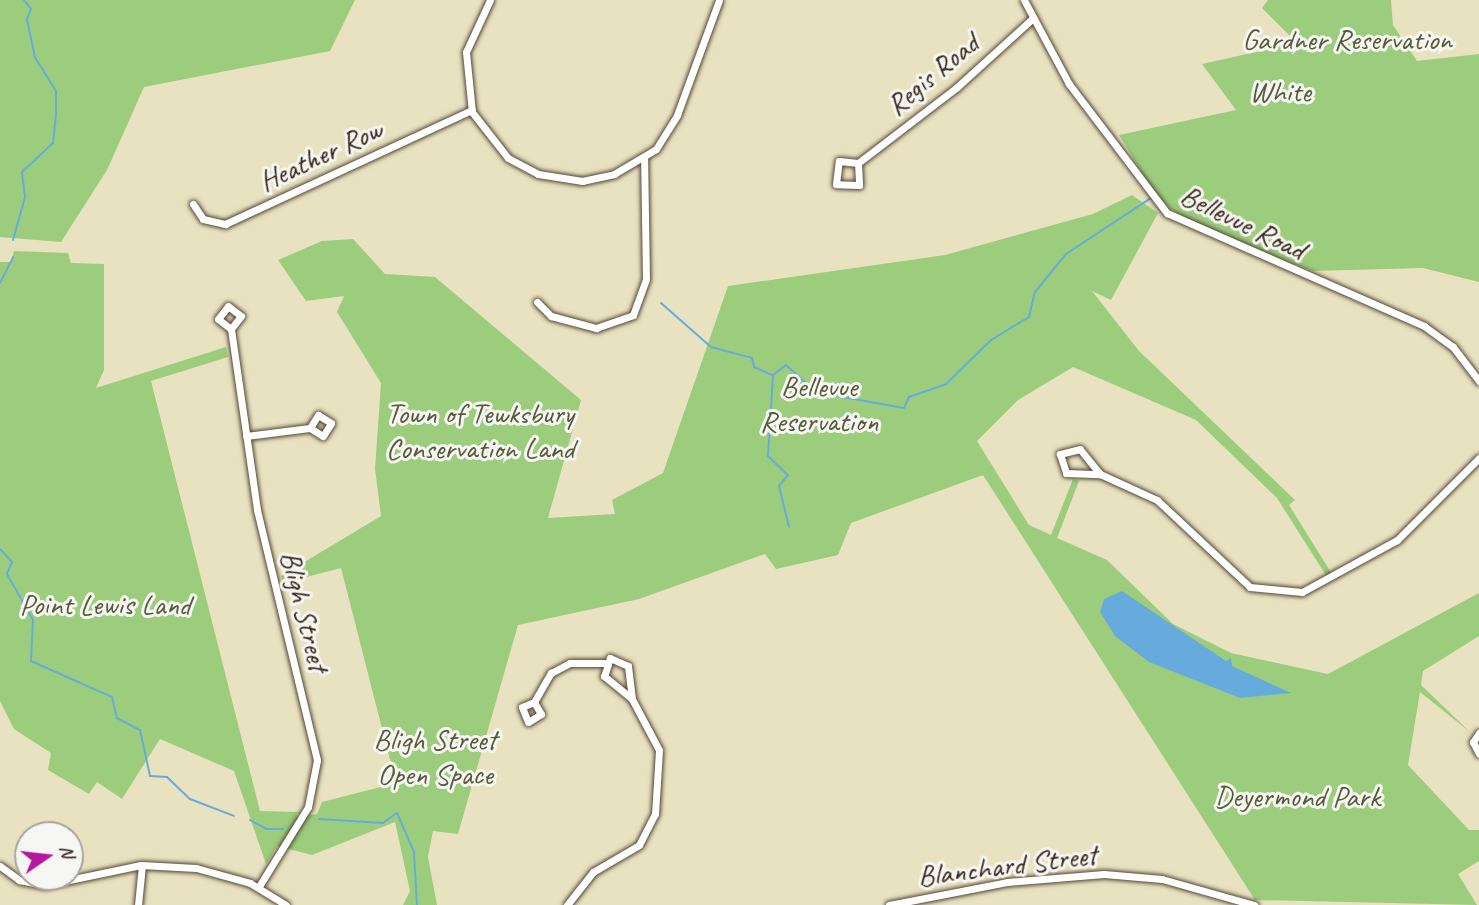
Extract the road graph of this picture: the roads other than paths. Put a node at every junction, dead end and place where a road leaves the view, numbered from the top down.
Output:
1 (490, 0) edge
2 (719, 0) edge
3 (1024, 0) edge
4 (1033, 18) junction
5 (472, 110) junction
6 (644, 158) junction
7 (858, 163) junction
8 (193, 204) dead end
9 (537, 302) dead end
10 (231, 329) dead end
11 (1479, 381) edge
12 (310, 428) dead end
13 (246, 436) junction
14 (1479, 458) edge
15 (1100, 474) junction
16 (604, 663) junction
17 (632, 699) junction
18 (534, 702) dead end
19 (1479, 733) edge
20 (1479, 754) edge
21 (0, 866) edge
22 (142, 866) junction
23 (258, 888) junction
24 (1215, 894) junction
25 (138, 905) edge
26 (286, 905) edge
27 (567, 905) edge
28 (889, 905) edge
29 (1211, 905) edge
30 (1254, 905) edge

1 - 5 street
2 - 6 street
3 - 4 street, Bellevue Road
4 - 7 street, Regis Road
4 - 11 street, Bellevue Road
5 - 6 street
5 - 8 street, Heather Row
6 - 9 street
7 - 7 street, Regis Road
10 - 13 street, Bligh Street
12 - 13 street
13 - 23 street, Bligh Street
14 - 15 street
15 - 15 street
16 - 17 street
16 - 17 street
16 - 18 street
17 - 27 street
19 - 20 street
21 - 22 street
22 - 23 street
22 - 25 street
23 - 26 street
24 - 28 street, Blanchard Street
24 - 29 street
24 - 30 street, Blanchard Street

